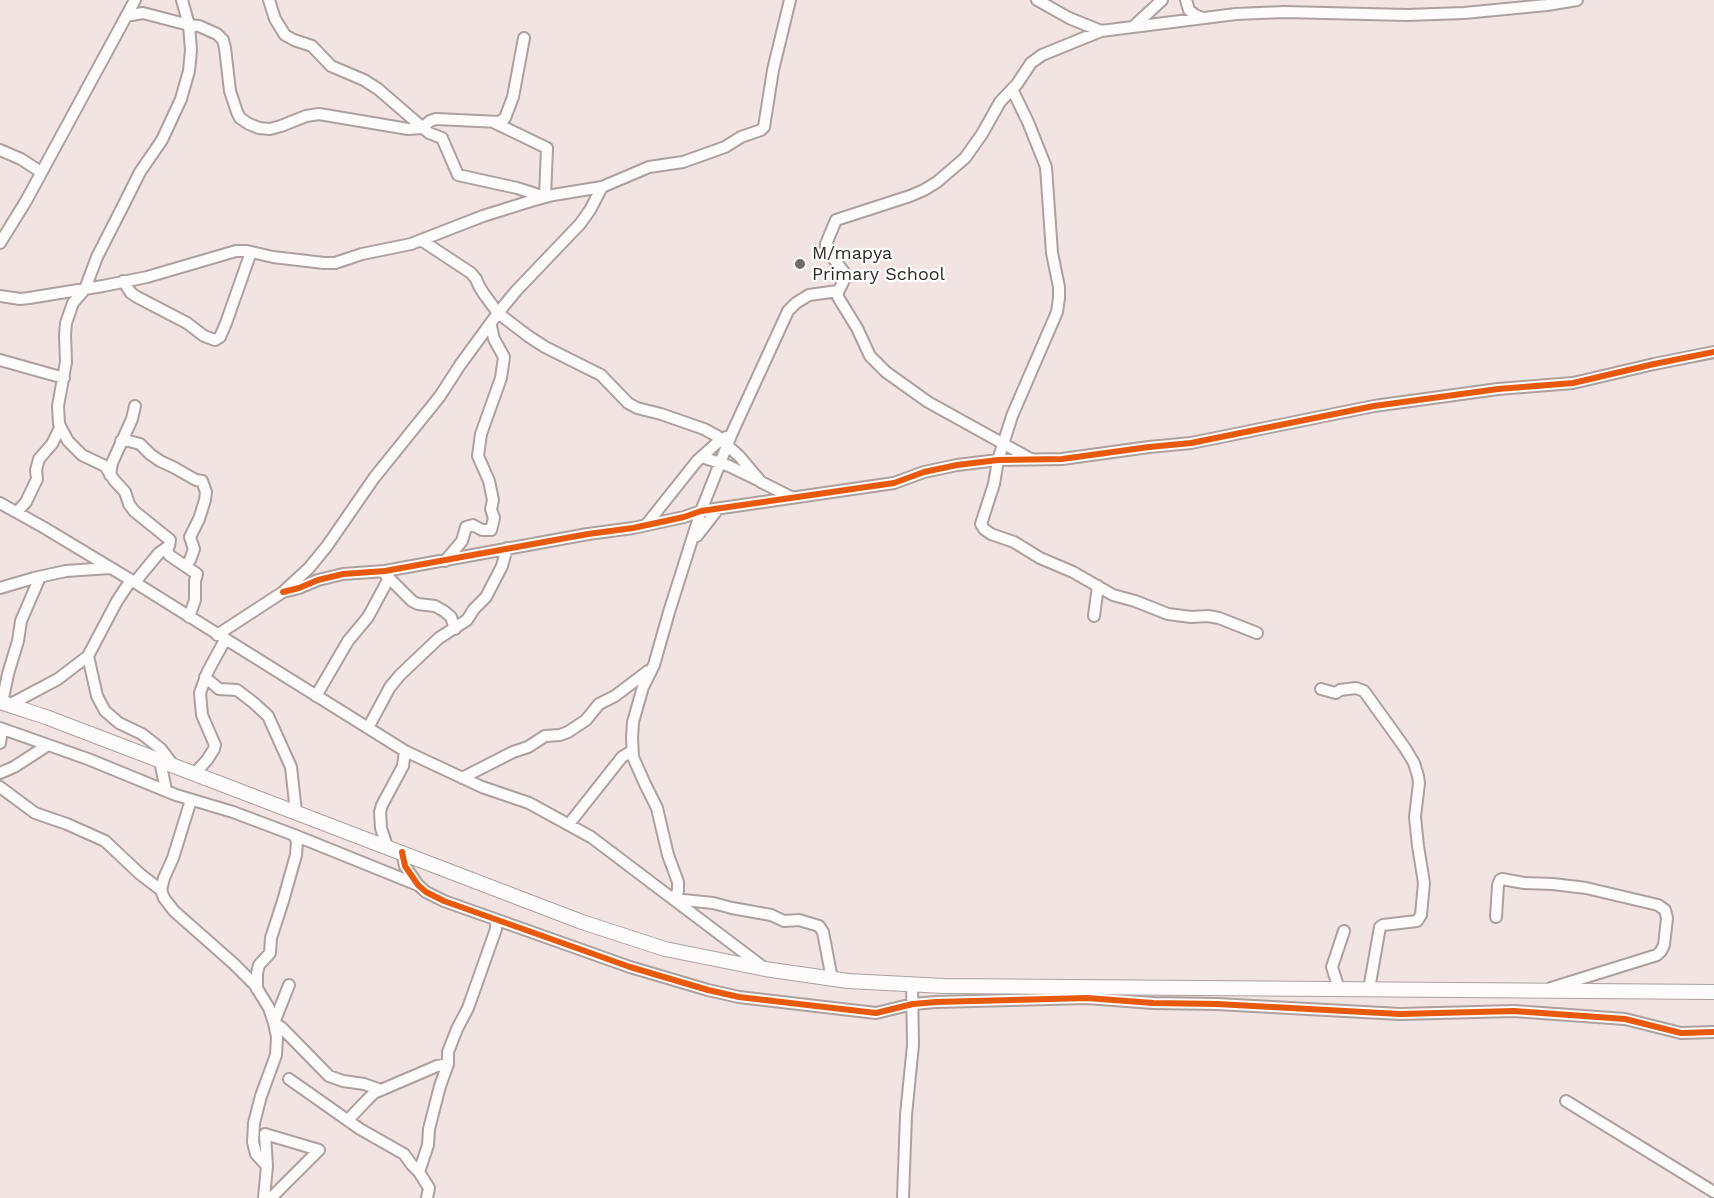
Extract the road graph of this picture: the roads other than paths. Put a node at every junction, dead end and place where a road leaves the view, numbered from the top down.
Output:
1 (135, 0) edge
2 (182, 0) edge
3 (269, 0) edge
4 (790, 0) edge
5 (1037, 0) edge
6 (1162, 0) edge
7 (1186, 0) edge
8 (1577, 0) edge
9 (126, 16) junction
10 (1204, 18) junction
11 (189, 25) junction
12 (1133, 26) junction
13 (1101, 31) junction
14 (524, 38) dead end
15 (1012, 89) junction
16 (493, 122) junction
17 (422, 128) junction
18 (0, 150) edge
19 (41, 172) junction
20 (602, 187) junction
21 (545, 197) junction
22 (421, 240) junction
23 (0, 243) edge
24 (251, 252) junction
25 (123, 281) junction
26 (85, 289) junction
27 (838, 291) junction
28 (0, 296) edge
29 (498, 314) junction
30 (490, 326) junction
31 (1714, 352) edge
32 (0, 360) edge
33 (64, 378) junction
34 (135, 406) dead end
35 (60, 428) junction
36 (122, 441) junction
37 (724, 443) junction
38 (1004, 443) junction
39 (702, 457) junction
40 (1031, 459) junction
41 (998, 460) junction
42 (720, 463) junction
43 (110, 475) junction
44 (761, 482) junction
45 (792, 498) junction
46 (0, 504) edge
47 (718, 509) junction
48 (701, 511) junction
49 (17, 512) junction
50 (646, 525) junction
51 (691, 544) junction
52 (167, 548) junction
53 (507, 548) junction
54 (445, 561) junction
55 (186, 566) junction
56 (110, 568) junction
57 (386, 575) junction
58 (40, 577) junction
59 (133, 581) junction
60 (1098, 586) junction
61 (0, 588) edge
62 (283, 592) junction
63 (1094, 616) dead end
64 (189, 617) junction
65 (455, 629) junction
66 (1257, 633) dead end
67 (221, 637) junction
68 (88, 656) junction
69 (654, 665) junction
70 (205, 677) junction
71 (1321, 689) dead end
72 (316, 696) junction
73 (4, 704) edge
74 (368, 728) junction
75 (1, 729) edge
76 (0, 743) edge
77 (48, 745) junction
78 (405, 751) junction
79 (632, 751) junction
80 (166, 763) junction
81 (0, 773) edge
82 (194, 774) junction
83 (462, 778) junction
84 (0, 787) edge
85 (166, 790) junction
86 (191, 800) junction
87 (296, 812) junction
88 (569, 824) junction
89 (294, 834) junction
90 (387, 846) junction
91 (402, 852) junction
92 (418, 885) junction
93 (161, 890) junction
94 (674, 899) junction
95 (1496, 917) dead end
96 (496, 920) junction
97 (1344, 931) dead end
98 (765, 969) junction
99 (832, 979) junction
100 (289, 985) dead end
101 (912, 985) junction
102 (257, 989) junction
103 (1339, 989) junction
104 (1369, 989) junction
105 (1546, 990) junction
106 (1714, 992) edge
107 (913, 1004) junction
108 (274, 1023) junction
109 (1714, 1032) edge
110 (448, 1064) junction
111 (289, 1079) dead end
112 (381, 1090) junction
113 (1566, 1101) dead end
114 (348, 1120) junction
115 (267, 1166) junction
116 (419, 1172) junction
117 (1714, 1192) edge
118 (264, 1198) edge
119 (271, 1198) edge
120 (427, 1198) edge
121 (903, 1198) edge

1 - 9 street
2 - 11 street
3 - 17 street
4 - 20 street
5 - 13 street
6 - 12 street
7 - 10 street
8 - 10 street
9 - 11 street
9 - 19 street
10 - 12 street
11 - 17 street
11 - 26 street
12 - 13 street
13 - 15 street
14 - 16 street
15 - 27 street
15 - 38 street
16 - 17 street
16 - 21 street
17 - 21 street
18 - 19 street
19 - 23 street
20 - 21 street
20 - 29 street
21 - 22 street
22 - 24 street
22 - 29 street
24 - 25 street
24 - 25 street
25 - 26 street
26 - 28 street
26 - 33 street
27 - 37 street
27 - 38 street
29 - 30 street
29 - 37 street
30 - 54 street
30 - 62 street
31 - 40 street
32 - 33 street
33 - 35 street
34 - 36 street
35 - 43 street
35 - 49 street
36 - 43 street
36 - 55 street
37 - 39 street
37 - 42 street
37 - 44 street
38 - 40 street
38 - 41 street
39 - 42 street
39 - 50 street
40 - 41 street
41 - 45 street
41 - 60 street
42 - 44 street
42 - 48 street
43 - 52 street
44 - 45 street
45 - 47 street
46 - 49 street
47 - 48 street
47 - 51 street
48 - 50 street
48 - 51 street
49 - 56 street
50 - 53 street
51 - 69 street
52 - 55 street
52 - 59 street
53 - 54 street
53 - 65 street
54 - 57 street
55 - 64 street
56 - 58 street
56 - 59 street
57 - 62 street
57 - 65 street
57 - 72 street
58 - 61 street
58 - 73 street
59 - 64 street
59 - 68 street
60 - 63 street
60 - 66 street
62 - 67 street
64 - 67 street
65 - 74 street
67 - 70 street
67 - 72 street
68 - 73 street
68 - 80 street
69 - 79 street
69 - 83 street
70 - 82 street
70 - 87 street
71 - 104 street
72 - 74 street
73 - 80 main road
74 - 78 street
75 - 76 street
75 - 77 street
77 - 81 street
77 - 85 street
78 - 83 street
78 - 90 street
79 - 88 street
79 - 94 street
80 - 82 main road
80 - 85 street
82 - 87 main road
83 - 88 street
84 - 93 street
85 - 86 street
86 - 89 street
86 - 93 street
87 - 90 main road
88 - 94 street
89 - 92 street
89 - 102 street
90 - 91 main road
91 - 92 street
91 - 98 main road
92 - 96 street
93 - 102 street
94 - 98 street
94 - 99 street
95 - 105 street
96 - 107 street
96 - 110 street
97 - 103 street
98 - 99 main road
99 - 101 main road
100 - 108 street
101 - 103 main road
101 - 107 street
102 - 108 street
103 - 104 main road
104 - 105 main road
105 - 106 main road
107 - 109 street
107 - 121 street
108 - 112 street
108 - 115 street
110 - 112 street
110 - 116 street
111 - 114 street
112 - 114 street
113 - 117 street
114 - 116 street
115 - 118 street
115 - 119 street
116 - 120 street

